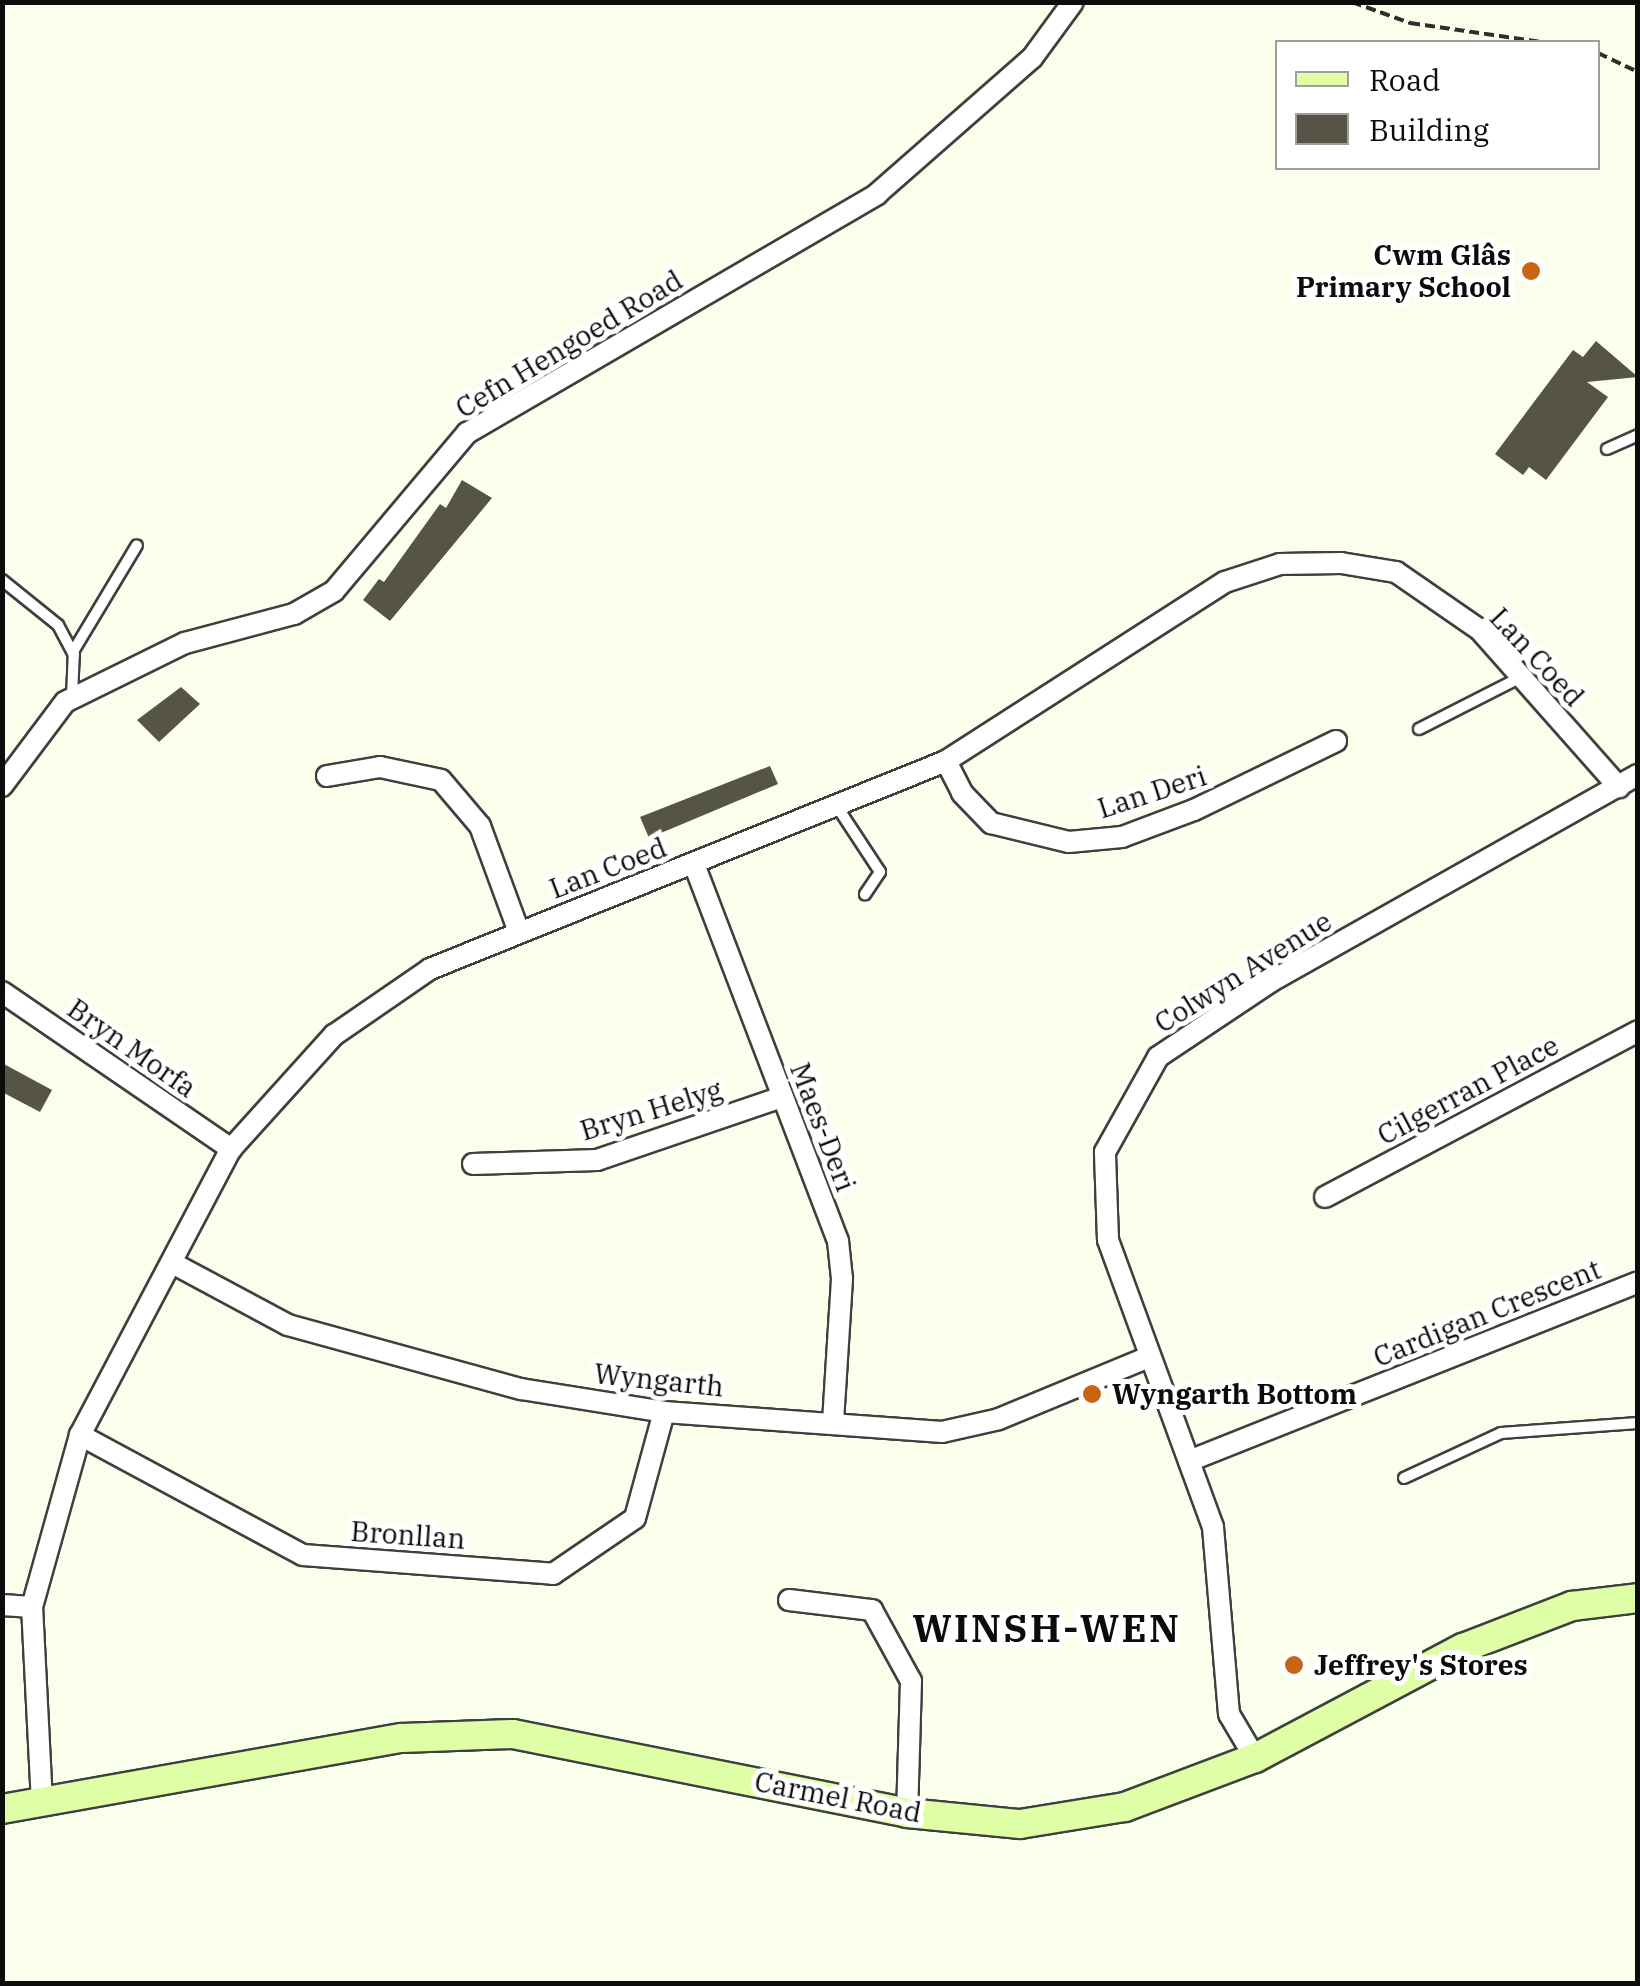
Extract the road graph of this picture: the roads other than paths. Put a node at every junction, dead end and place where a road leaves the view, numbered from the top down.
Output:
1 (1073, 2) edge
2 (1638, 436) edge
3 (1607, 449) dead end
4 (138, 546) dead end
5 (2, 580) edge
6 (74, 656) junction
7 (1521, 677) junction
8 (72, 698) junction
9 (1419, 729) dead end
10 (1336, 741) dead end
11 (946, 761) junction
12 (1638, 775) edge
13 (326, 776) dead end
14 (2, 786) edge
15 (1619, 787) junction
16 (836, 806) junction
17 (694, 864) junction
18 (865, 894) dead end
19 (519, 932) junction
20 (2, 992) edge
21 (1638, 1031) edge
22 (782, 1097) junction
23 (230, 1149) junction
24 (473, 1164) dead end
25 (1325, 1197) dead end
26 (174, 1264) junction
27 (1638, 1282) edge
28 (1149, 1357) junction
29 (664, 1412) junction
30 (833, 1421) junction
31 (1638, 1423) edge
32 (80, 1435) junction
33 (1189, 1461) junction
34 (1404, 1478) dead end
35 (1638, 1598) edge
36 (789, 1600) dead end
37 (2, 1605) edge
38 (32, 1607) junction
39 (1255, 1758) junction
40 (42, 1803) junction
41 (2, 1809) edge
42 (906, 1813) junction

1 - 8 street, Cefn Hengoed Road
2 - 3 lane
4 - 6 lane
5 - 6 lane
6 - 8 lane
7 - 9 lane
7 - 11 street, Lan Coed
7 - 15 street, Lan Coed
8 - 14 street, Cefn Hengoed Road
10 - 11 street, Lan Deri
11 - 16 street, Lan Coed
12 - 15 street, Colwyn Avenue
13 - 19 street
15 - 28 street, Colwyn Avenue
16 - 17 street, Lan Coed
16 - 18 lane
17 - 19 street, Lan Coed
17 - 22 street, Maes-Deri
19 - 23 street, Lan Coed
20 - 23 street, Bryn Morfa
21 - 25 street, Cilgerran Place
22 - 24 street, Bryn Helyg
22 - 30 street, Maes-Deri
23 - 26 street, Lan Coed
26 - 29 street, Wyngarth
26 - 32 street, Lan Coed
27 - 33 street, Cardigan Crescent
28 - 30 street, Wyngarth
28 - 33 street, Colwyn Avenue
29 - 30 street, Wyngarth
29 - 32 street, Bronllan
31 - 34 lane
32 - 38 street, Lan Coed
33 - 39 street, Colwyn Avenue
35 - 39 street, Carmel Road
36 - 42 street
37 - 38 street
38 - 40 street, Lan Coed
39 - 42 street, Carmel Road
40 - 41 street, Carmel Road
40 - 42 street, Carmel Road

